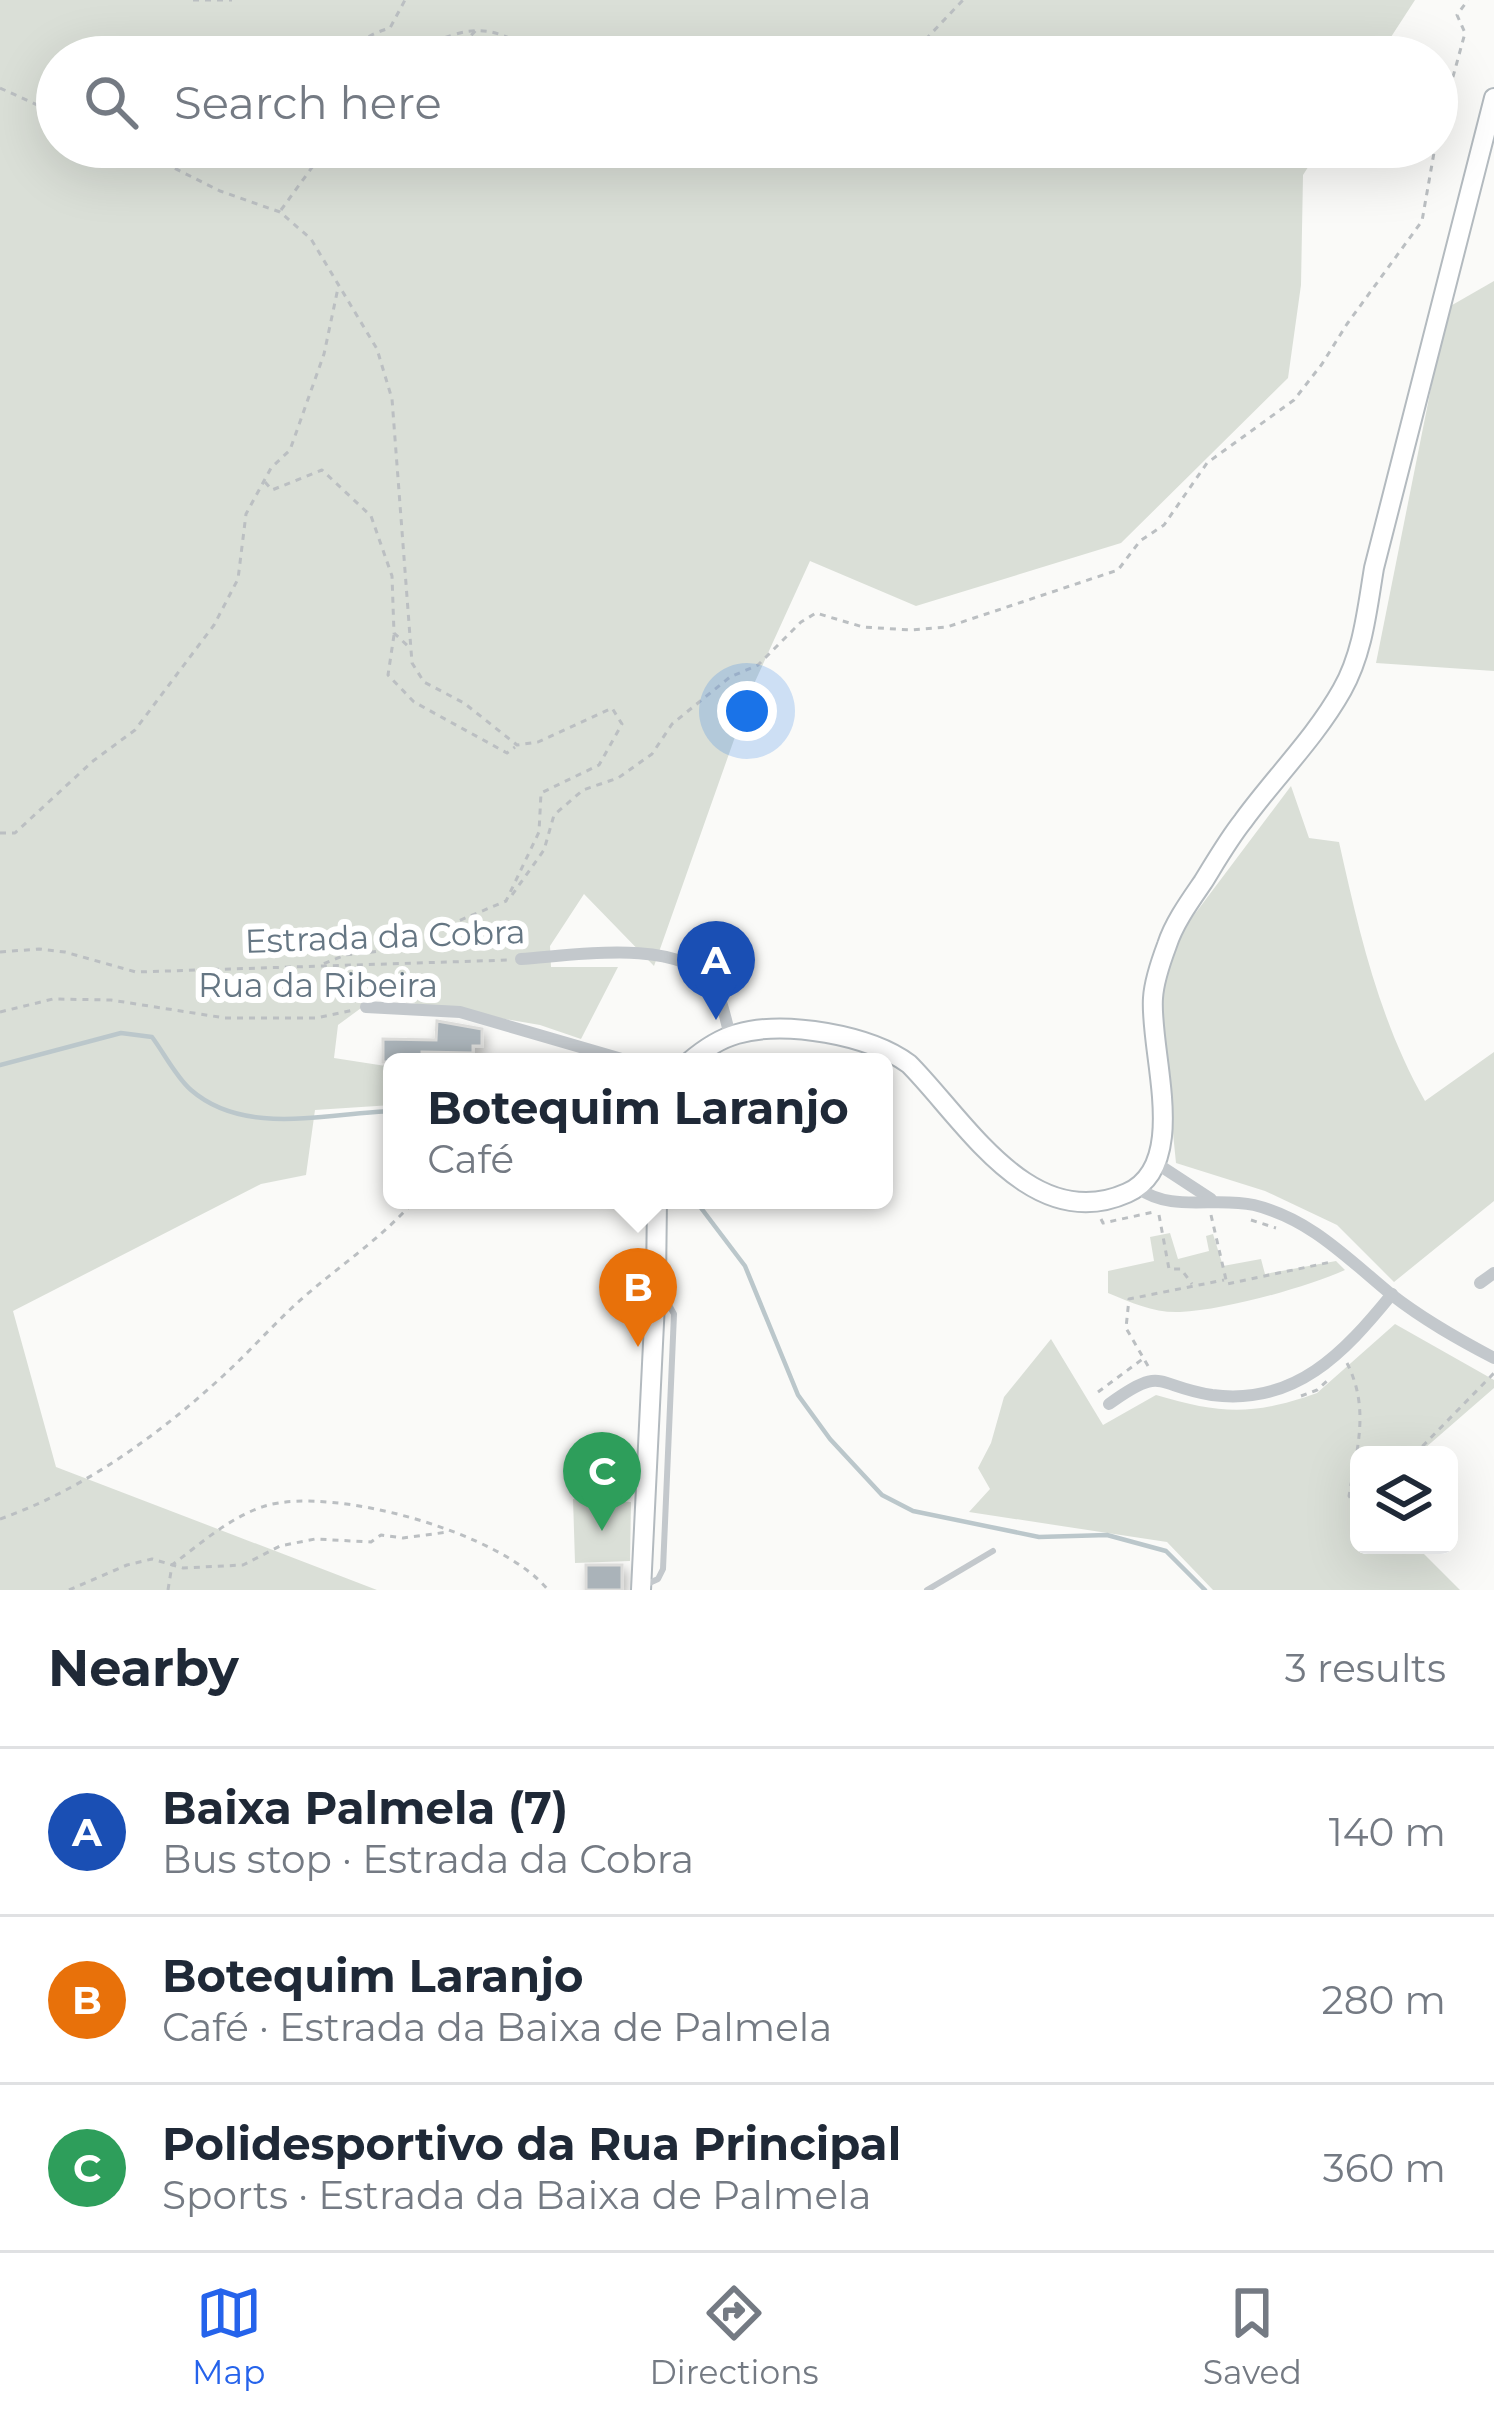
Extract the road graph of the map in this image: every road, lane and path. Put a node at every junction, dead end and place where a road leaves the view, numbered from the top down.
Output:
1 (193, 0) edge
2 (232, 0) edge
3 (406, 0) edge
4 (963, 0) edge
5 (1468, 0) edge
6 (479, 27) junction
7 (368, 36) edge
8 (443, 36) edge
9 (471, 36) edge
10 (508, 36) edge
11 (929, 36) edge
12 (1458, 58) edge
13 (0, 88) edge
14 (1494, 98) edge
15 (36, 104) edge
16 (174, 168) edge
17 (312, 168) edge
18 (1431, 168) edge
19 (280, 212) junction
20 (338, 284) junction
21 (264, 481) junction
22 (394, 633) junction
23 (411, 649) junction
24 (517, 745) junction
25 (0, 833) edge
26 (506, 901) junction
27 (0, 952) edge
28 (521, 958) joint
29 (323, 964) junction
30 (366, 1007) joint
31 (0, 1012) edge
32 (730, 1035) junction
33 (601, 1053) edge
34 (703, 1053) edge
35 (1156, 1163) junction
36 (1138, 1188) junction
37 (1094, 1200) junction
38 (1210, 1200) junction
39 (1158, 1205) junction
40 (407, 1209) edge
41 (657, 1209) edge
42 (1251, 1220) dead end
43 (1289, 1231) dead end
44 (1321, 1248) dead end
45 (1494, 1273) edge
46 (1226, 1279) junction
47 (1480, 1283) dead end
48 (1193, 1286) junction
49 (1392, 1294) junction
50 (1357, 1353) dead end
51 (1494, 1358) edge
52 (1481, 1368) dead end
53 (1494, 1374) edge
54 (1331, 1376) dead end
55 (1155, 1378) junction
56 (1299, 1396) dead end
57 (1109, 1404) dead end
58 (1358, 1446) edge
59 (1423, 1446) edge
60 (0, 1519) edge
61 (449, 1532) junction
62 (993, 1551) dead end
63 (172, 1565) junction
64 (641, 1588) edge
65 (69, 1590) edge
66 (168, 1590) edge
67 (548, 1590) edge
68 (927, 1590) edge

1 - 2 path
3 - 7 path
4 - 11 path
5 - 12 path
6 - 8 path
6 - 9 path
6 - 10 path
13 - 15 path
14 - 35 street
16 - 19 path
17 - 19 path
18 - 26 path
19 - 20 path
20 - 21 path
20 - 23 path
21 - 22 path
21 - 25 path
22 - 23 path
22 - 24 path
23 - 24 path
24 - 26 path
26 - 29 path
27 - 29 path, Estrada da Cobra
28 - 29 path, Estrada da Cobra
28 - 32 street, Estrada da Cobra
30 - 31 path, Rua da Ribeira
30 - 33 street, Rua da Ribeira
32 - 34 street
32 - 37 street
35 - 36 street
35 - 38 street
36 - 37 street
36 - 39 street
37 - 39 path
38 - 39 street
38 - 46 path
38 - 49 street
39 - 48 path
40 - 60 path
41 - 64 street
42 - 43 path
44 - 46 path
45 - 47 street
46 - 48 path
48 - 55 path
49 - 51 street
49 - 55 street
50 - 58 path
52 - 53 path
53 - 59 path
54 - 56 path
55 - 57 street
61 - 63 path
61 - 63 path
61 - 67 path
62 - 68 lane
63 - 65 path
63 - 66 path

